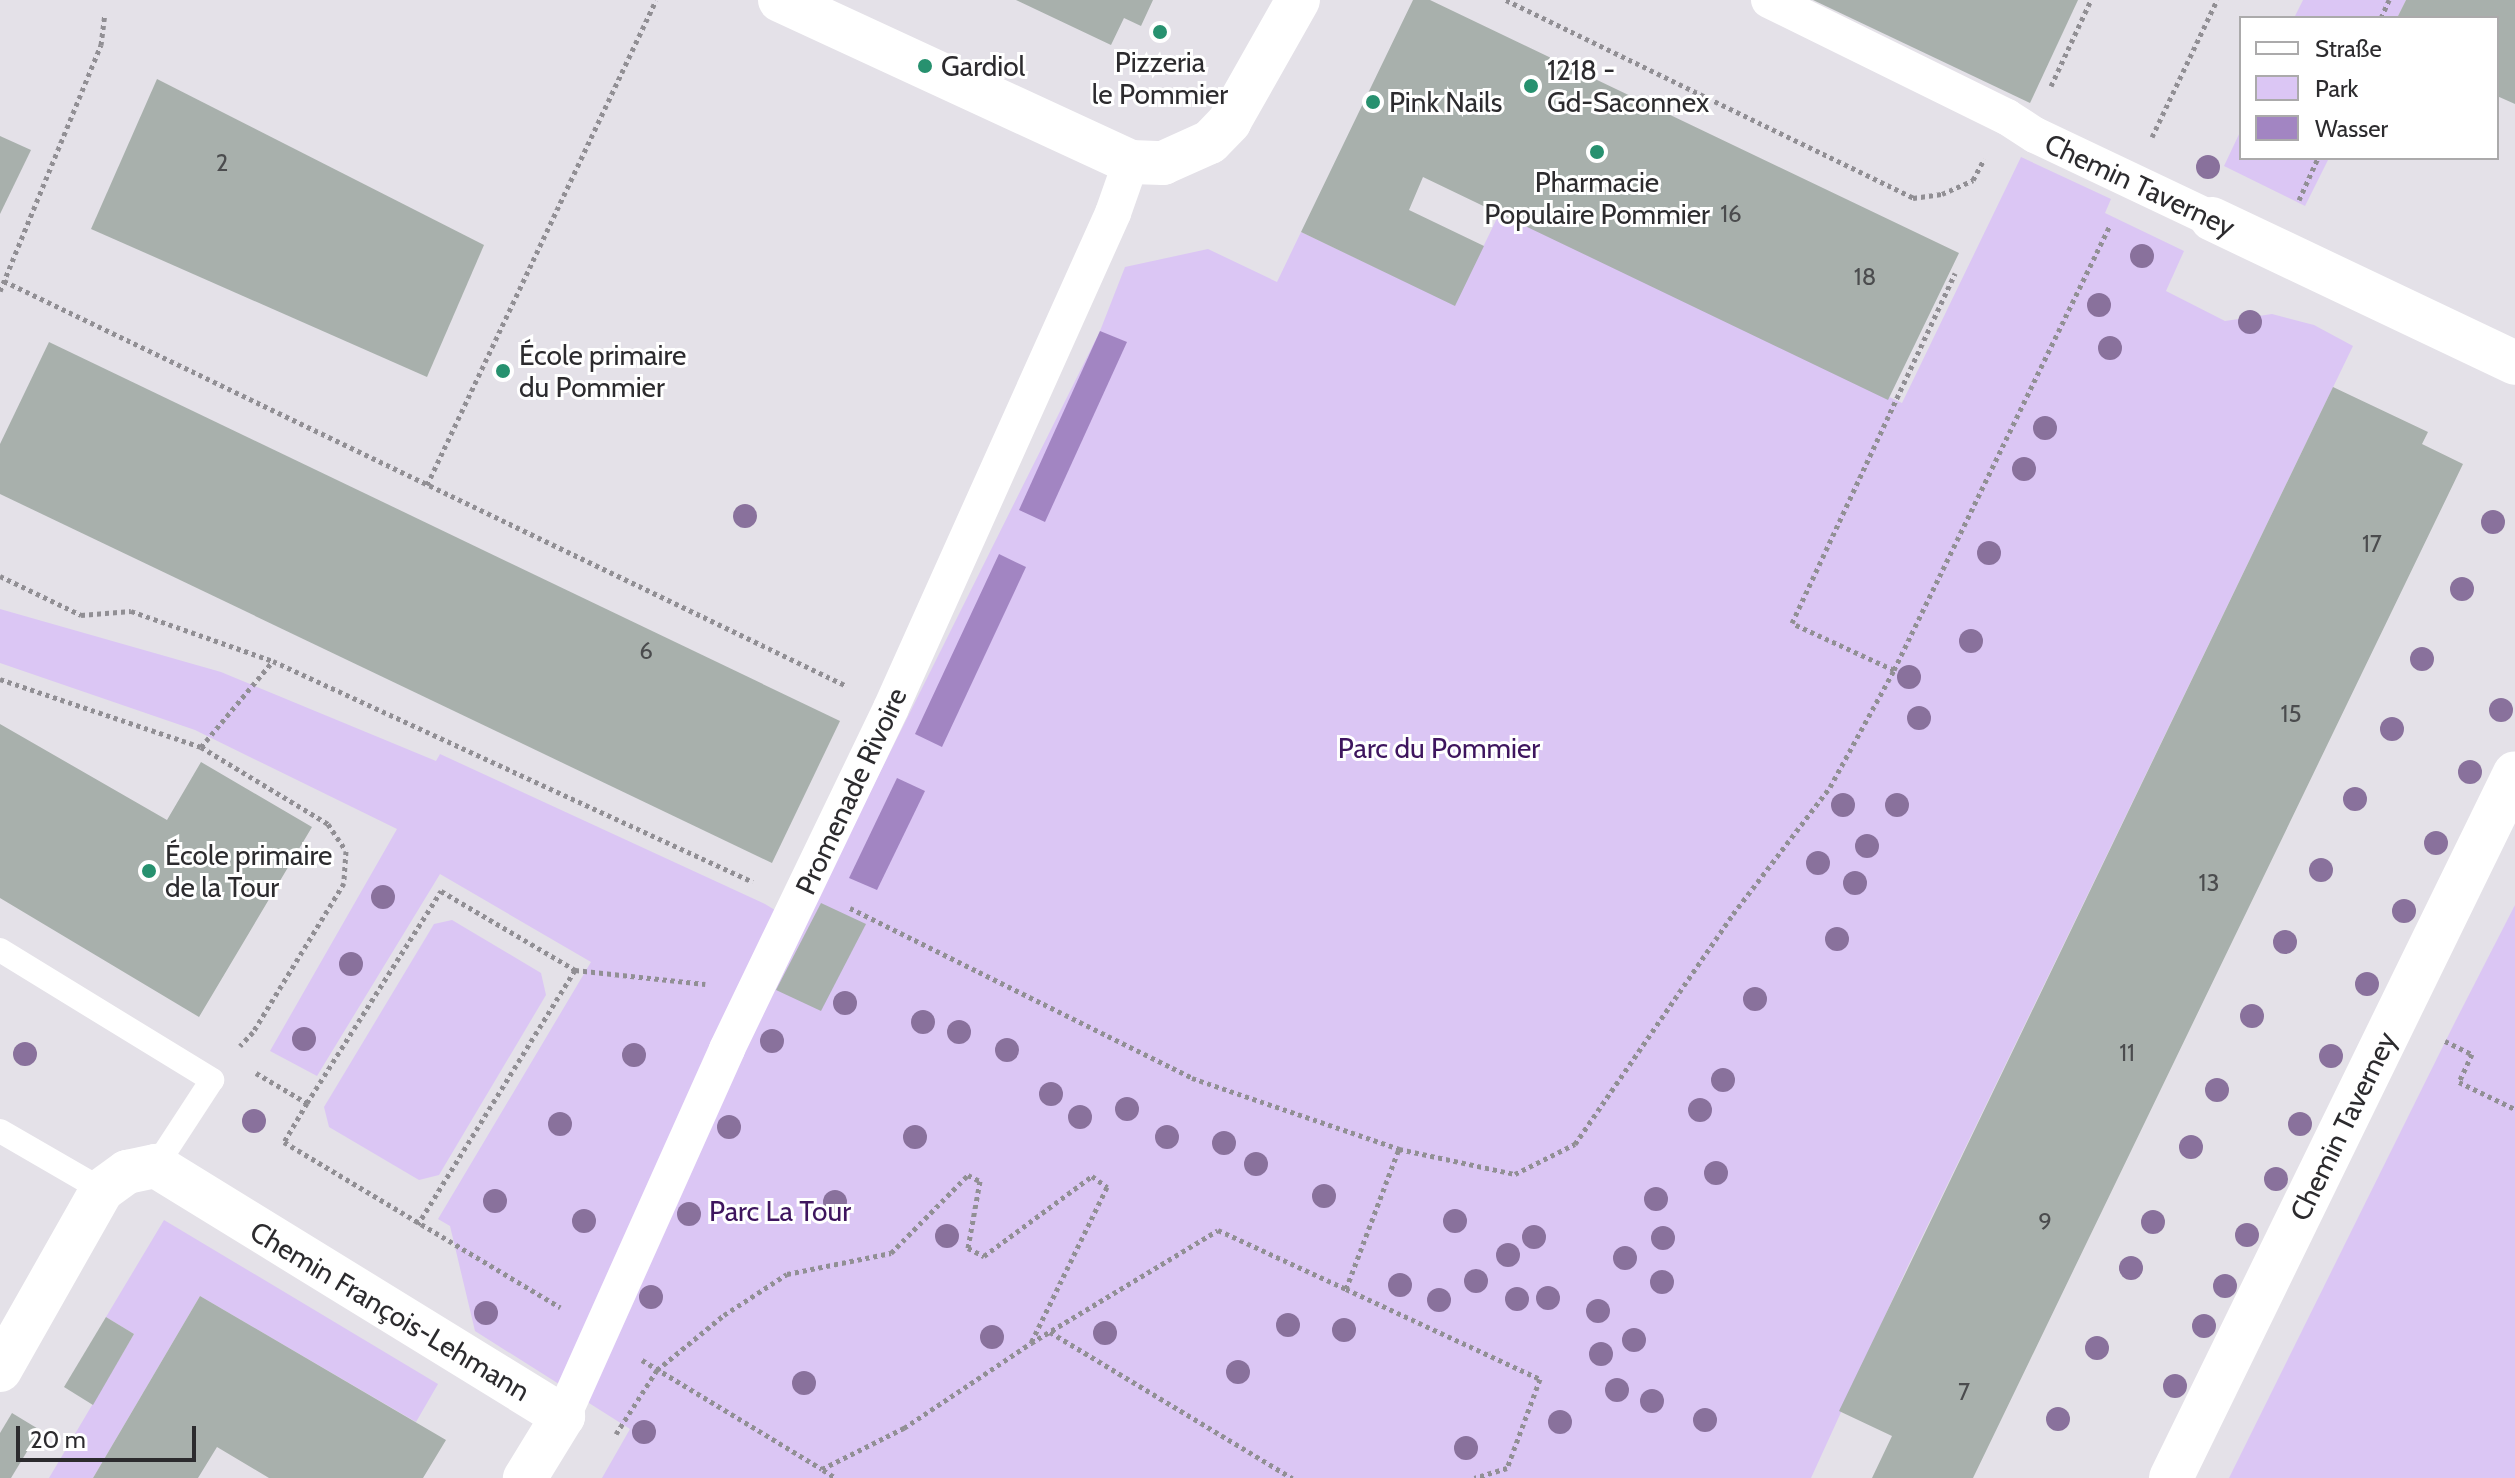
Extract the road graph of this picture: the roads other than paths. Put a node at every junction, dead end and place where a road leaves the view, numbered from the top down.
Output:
1 (780, 0) edge
2 (1298, 0) edge
3 (1769, 0) edge
4 (1131, 162) junction
5 (2212, 219) joint
6 (2515, 363) edge
7 (2515, 773) edge
8 (0, 950) edge
9 (0, 1131) edge
10 (156, 1166) junction
11 (102, 1190) junction
12 (0, 1370) edge
13 (563, 1416) junction
14 (525, 1478) edge
15 (2171, 1478) edge

1 - 4 street
2 - 4 street
3 - 5 street, Chemin Taverney
4 - 13 street, Promenade Rivoire
5 - 6 street, Chemin Taverney
7 - 15 street, Chemin Taverney
8 - 10 lane
9 - 11 lane
10 - 11 street
10 - 13 street, Chemin François-Lehmann
11 - 12 street
13 - 14 street

